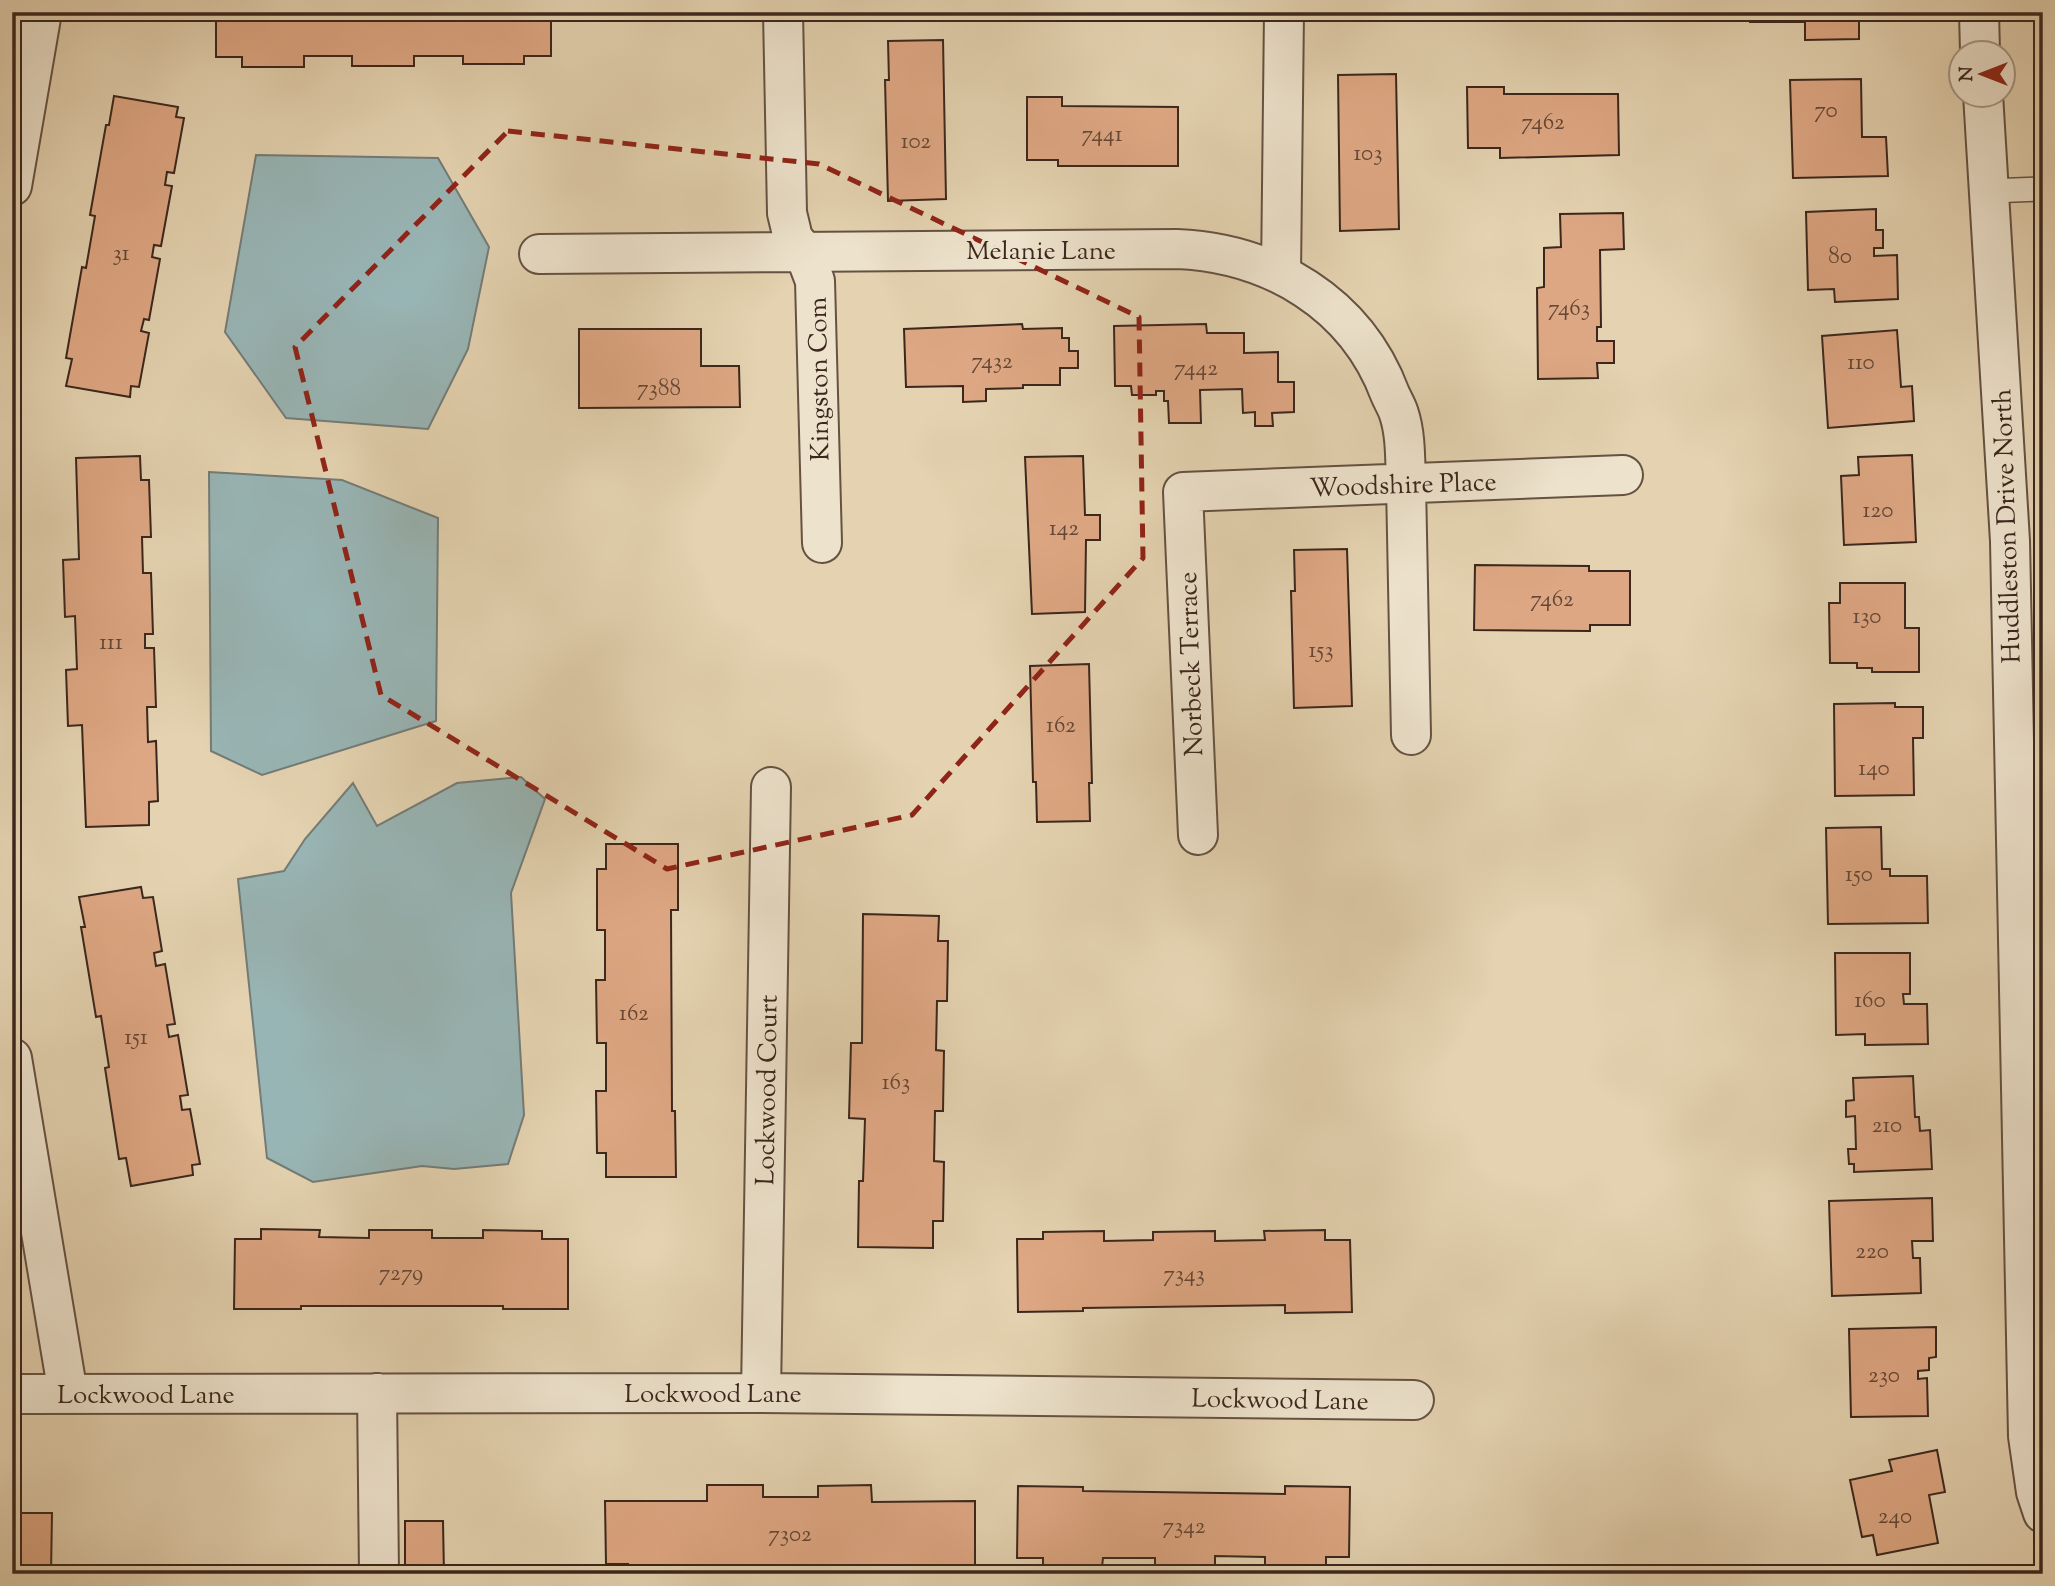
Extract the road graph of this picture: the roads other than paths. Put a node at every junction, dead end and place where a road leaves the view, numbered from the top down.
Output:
1 (42, 12) edge
2 (783, 12) edge
3 (1284, 12) edge
4 (1979, 12) edge
5 (1980, 38) edge
6 (1984, 108) edge
7 (12, 186) edge
8 (2043, 189) edge
9 (1989, 191) junction
10 (804, 252) junction
11 (539, 254) dead end
12 (1281, 274) junction
13 (1623, 475) dead end
14 (1406, 484) junction
15 (1183, 492) joint
16 (2026, 541) edge
17 (822, 543) dead end
18 (1411, 735) dead end
19 (771, 787) dead end
20 (1198, 835) dead end
21 (12, 1058) edge
22 (377, 1393) junction
23 (761, 1393) junction
24 (12, 1394) edge
25 (68, 1394) junction
26 (1414, 1400) dead end
27 (2043, 1513) edge
28 (380, 1574) edge

1 - 7 street
2 - 10 street, Kingston Com
3 - 12 street
4 - 5 street
6 - 9 street, Huddleston Drive North
8 - 9 lane
9 - 16 street, Huddleston Drive North
10 - 11 street, Melanie Lane
10 - 12 street, Melanie Lane
10 - 17 street, Kingston Com
12 - 14 street, Melanie Lane
13 - 14 street, Woodshire Place
14 - 15 street, Woodshire Place
14 - 18 street, Melanie Lane
15 - 20 street, Norbeck Terrace
16 - 27 street, Huddleston Drive North
19 - 23 street, Lockwood Court
21 - 25 street
22 - 23 street, Lockwood Lane
22 - 25 street, Lockwood Lane
22 - 28 street
23 - 26 street, Lockwood Lane
24 - 25 street, Lockwood Lane

